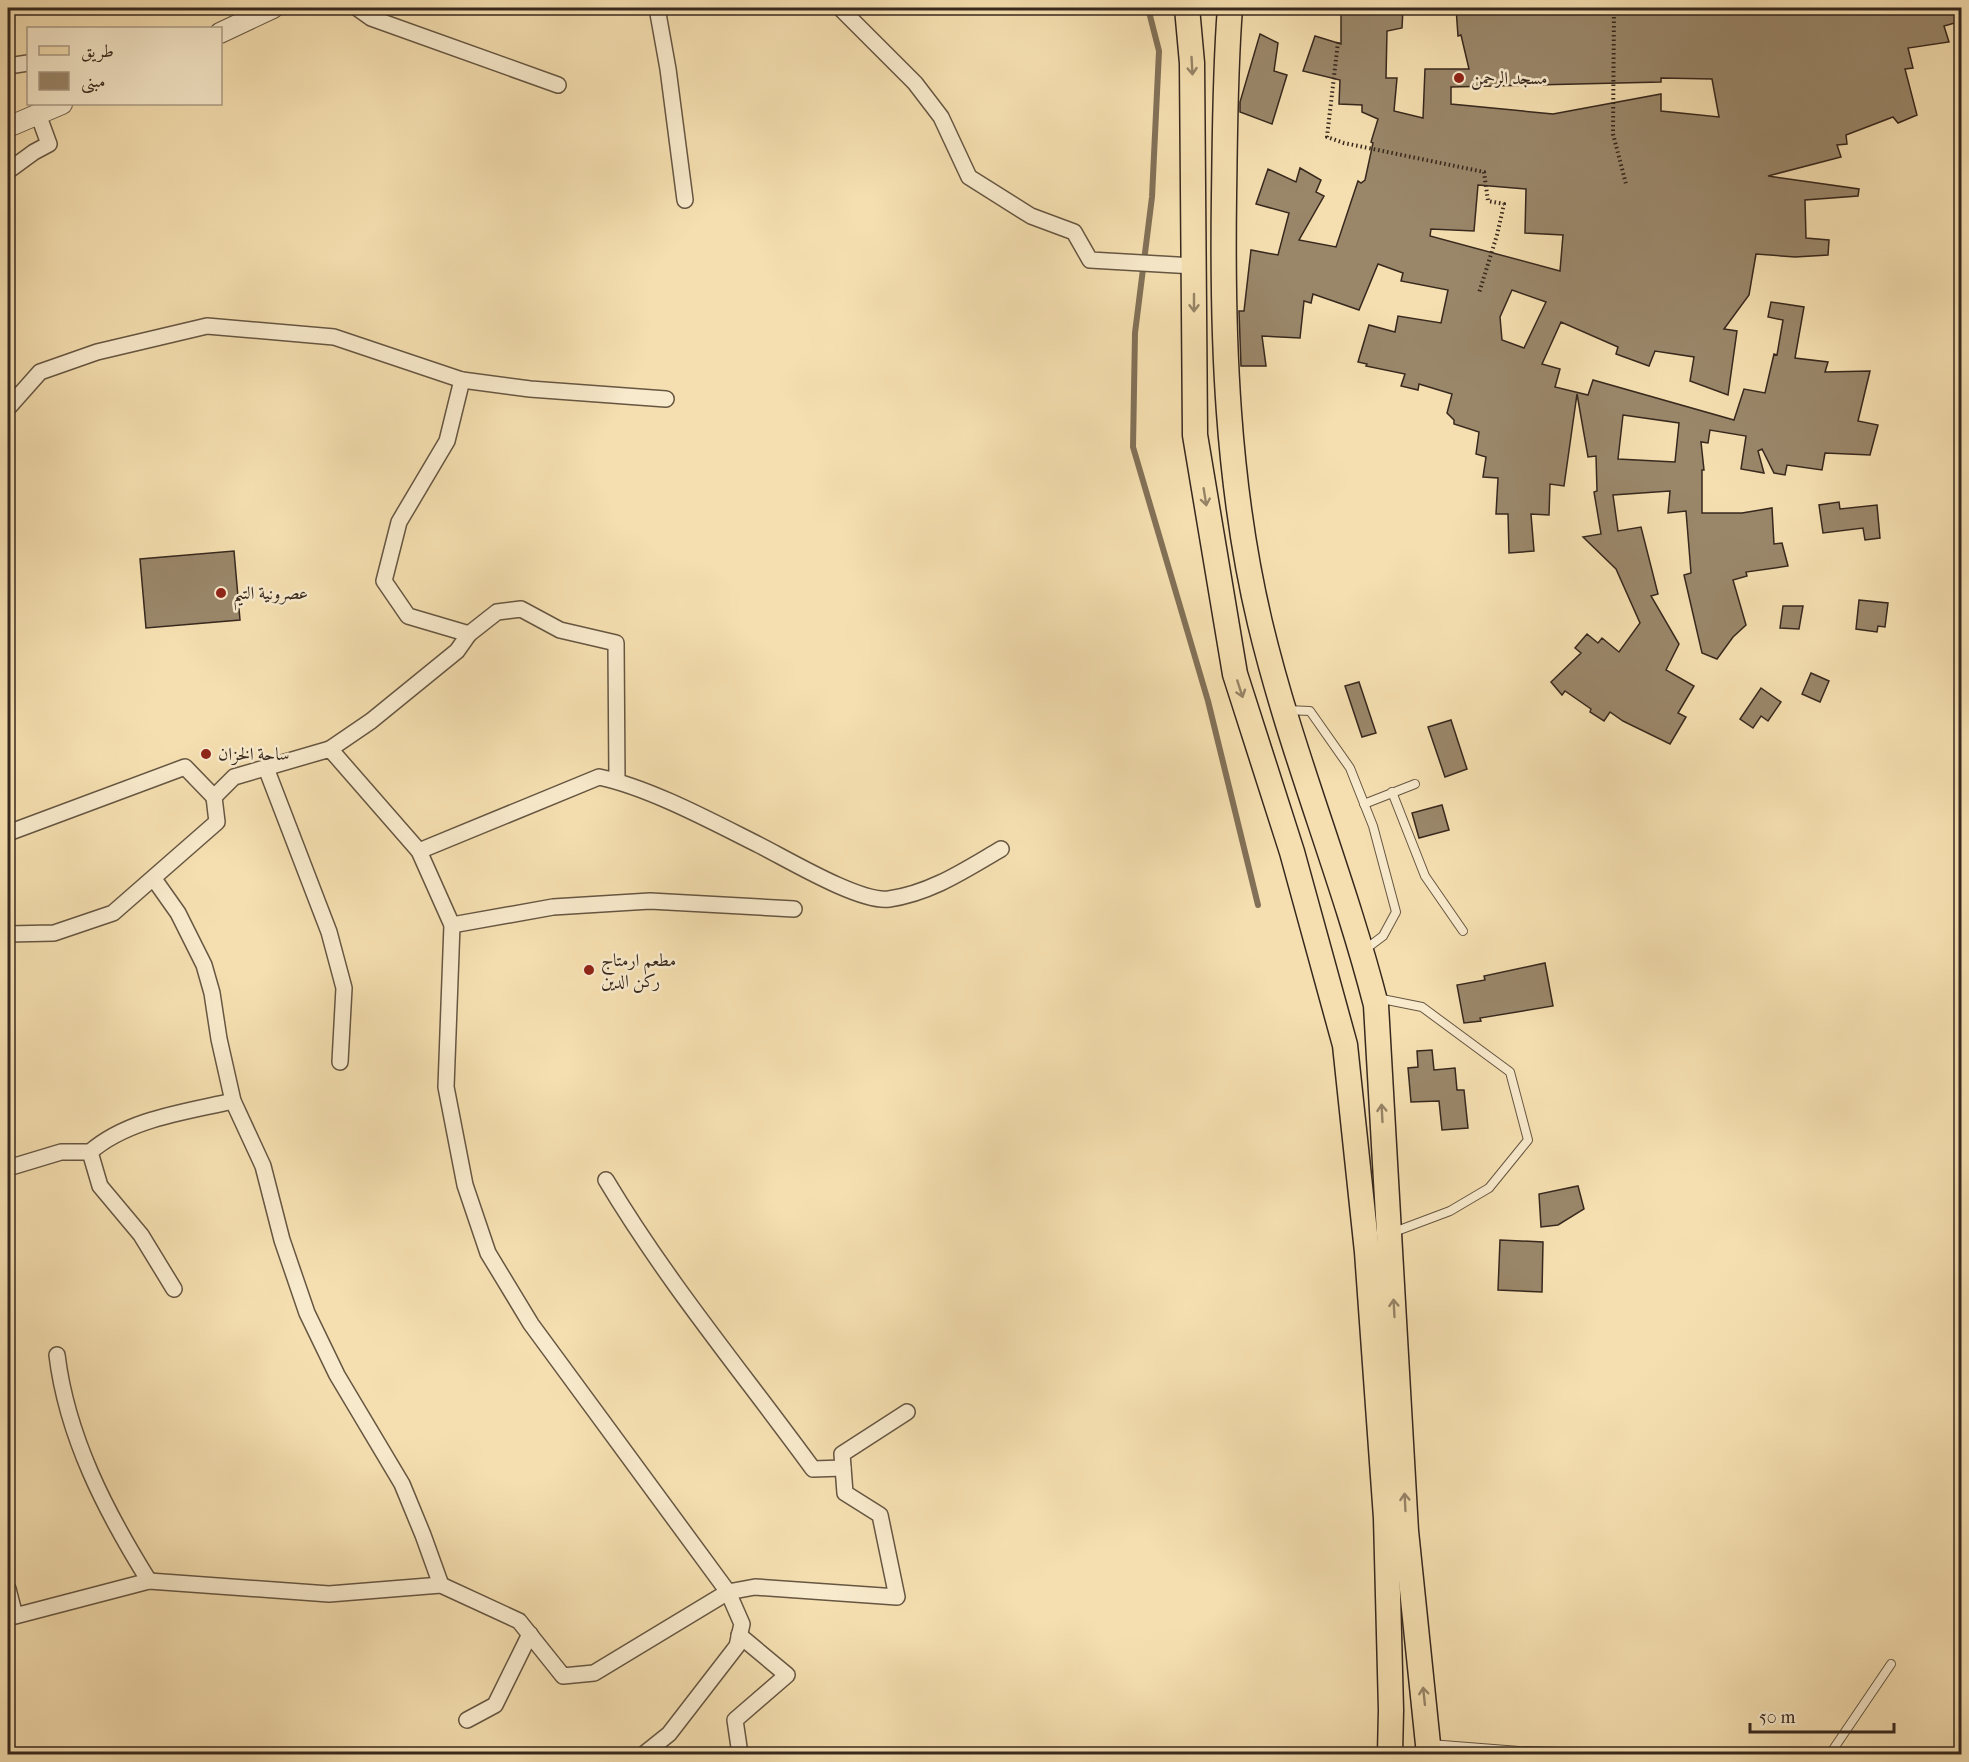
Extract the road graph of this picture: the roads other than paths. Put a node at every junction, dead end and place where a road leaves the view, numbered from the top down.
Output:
1 (273, 8) edge
2 (357, 8) edge
3 (657, 8) edge
4 (840, 8) edge
5 (1186, 8) edge
6 (1230, 8) edge
7 (222, 32) edge
8 (27, 63) edge
9 (8, 66) edge
10 (558, 85) dead end
11 (60, 105) edge
12 (38, 114) junction
13 (8, 127) edge
14 (8, 171) edge
15 (685, 200) dead end
16 (1194, 266) junction
17 (462, 380) junction
18 (666, 399) dead end
19 (8, 408) edge
20 (469, 634) junction
21 (1285, 710) junction
22 (330, 749) junction
23 (266, 768) junction
24 (617, 781) junction
25 (1415, 784) dead end
26 (1392, 792) junction
27 (214, 797) junction
28 (1364, 804) junction
29 (8, 832) edge
30 (1001, 849) dead end
31 (419, 851) junction
32 (153, 879) junction
33 (794, 909) dead end
34 (452, 925) junction
35 (1463, 931) dead end
36 (8, 934) edge
37 (1362, 952) junction
38 (1374, 997) junction
39 (340, 1062) dead end
40 (233, 1101) junction
41 (90, 1152) junction
42 (8, 1168) edge
43 (606, 1180) dead end
44 (1389, 1234) junction
45 (174, 1289) dead end
46 (57, 1355) dead end
47 (907, 1412) dead end
48 (843, 1468) junction
49 (149, 1581) junction
50 (441, 1585) junction
51 (8, 1589) edge
52 (728, 1592) junction
53 (530, 1634) junction
54 (740, 1635) junction
55 (1891, 1664) dead end
56 (1391, 1710) junction
57 (467, 1720) dead end
58 (1429, 1749) edge
59 (1521, 1753) edge
60 (644, 1755) edge
61 (740, 1755) edge
62 (1378, 1755) edge
63 (1390, 1755) edge
64 (1568, 1755) edge
65 (1830, 1755) edge

1 - 7 street
2 - 10 street
3 - 15 street
4 - 16 street
5 -> 16 main road
6 - 21 main road
8 - 9 street
11 - 12 street
12 - 13 street
12 - 14 street
16 -> 56 main road
17 - 18 street
17 - 19 street
17 - 20 street
20 - 22 street
20 - 24 street
21 - 28 lane
21 - 37 main road
22 - 23 street
22 - 31 street
23 - 27 street
23 - 39 street
24 - 30 street
24 - 31 street
25 - 26 lane
26 - 28 lane
26 - 35 lane
27 - 29 street
27 - 32 street
28 - 37 lane
31 - 34 street
32 - 36 street
32 - 40 street
33 - 34 street
34 - 52 street
37 - 38 main road
44 -> 38 main road
38 - 44 lane
40 - 41 street
40 - 50 street
41 - 42 street
41 - 45 street
43 - 48 street
58 -> 44 main road
46 - 49 street
47 - 48 street
48 - 52 street
49 - 50 street
49 - 51 street
50 - 53 street
52 - 53 street
52 - 54 street
53 - 57 street
54 - 60 street
54 - 61 street
55 - 65 lane
56 - 62 street
56 - 63 main road
58 - 59 lane
59 - 64 lane

